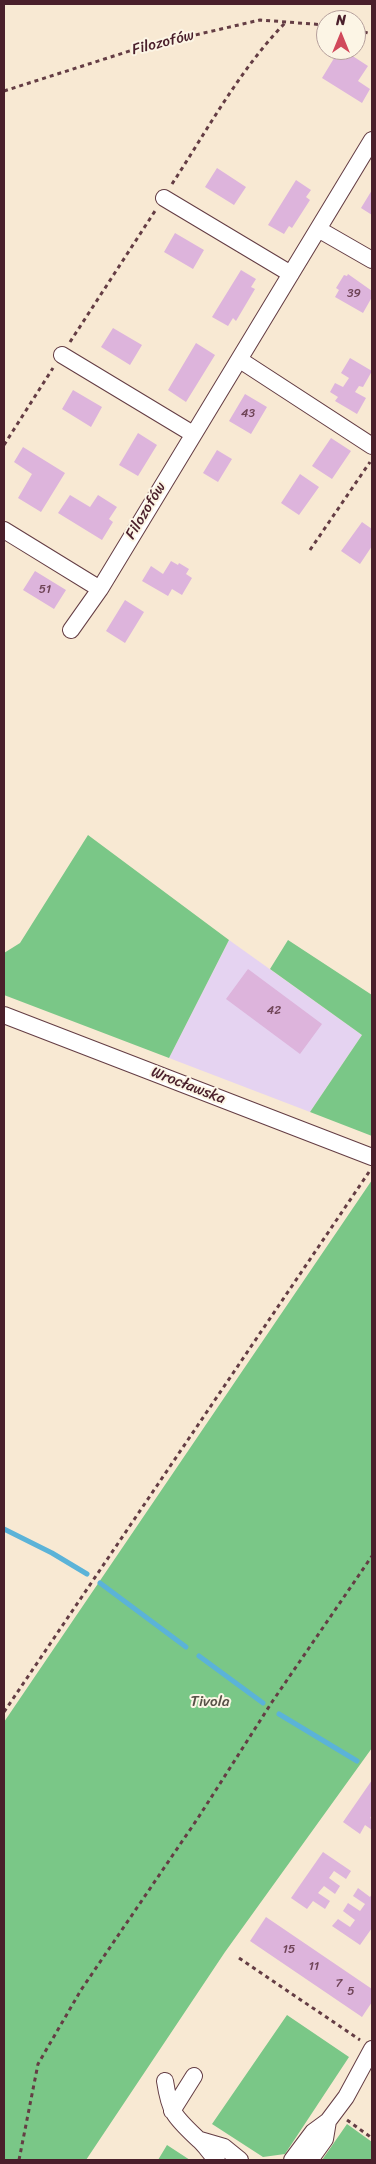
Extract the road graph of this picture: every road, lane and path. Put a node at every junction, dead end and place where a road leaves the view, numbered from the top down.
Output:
1 (286, 22) junction
2 (316, 24) edge
3 (4, 91) edge
4 (372, 140) edge
5 (164, 198) junction
6 (318, 229) junction
7 (372, 260) edge
8 (291, 274) junction
9 (62, 355) junction
10 (240, 360) junction
11 (193, 434) junction
12 (4, 445) edge
13 (372, 446) edge
14 (372, 459) edge
15 (4, 530) edge
16 (310, 550) dead end
17 (100, 588) junction
18 (71, 630) dead end
19 (4, 1015) edge
20 (372, 1157) edge
21 (372, 1169) edge
22 (372, 1556) edge
23 (4, 1712) edge
24 (240, 1958) dead end
25 (368, 2052) edge
26 (194, 2076) dead end
27 (165, 2081) dead end
28 (172, 2111) junction
29 (328, 2121) junction
30 (200, 2140) junction
31 (19, 2160) edge
32 (217, 2160) edge
33 (240, 2160) edge
34 (292, 2160) edge
35 (310, 2160) edge

1 - 2 path, Filozofów
1 - 3 path, Filozofów
1 - 5 path
4 - 6 street, Filozofów
5 - 8 street
5 - 9 path
6 - 7 street
6 - 8 street, Filozofów
8 - 10 street, Filozofów
9 - 11 street
9 - 12 path
10 - 11 street, Filozofów
10 - 13 street
11 - 17 street, Filozofów
14 - 16 path
15 - 17 street
17 - 18 street, Filozofów
19 - 20 street, Wrocławska
21 - 23 path
22 - 31 path
24 - 25 path
25 - 29 street
26 - 28 street
27 - 28 street
28 - 30 street
29 - 34 street
29 - 35 street
30 - 32 street
30 - 33 street

